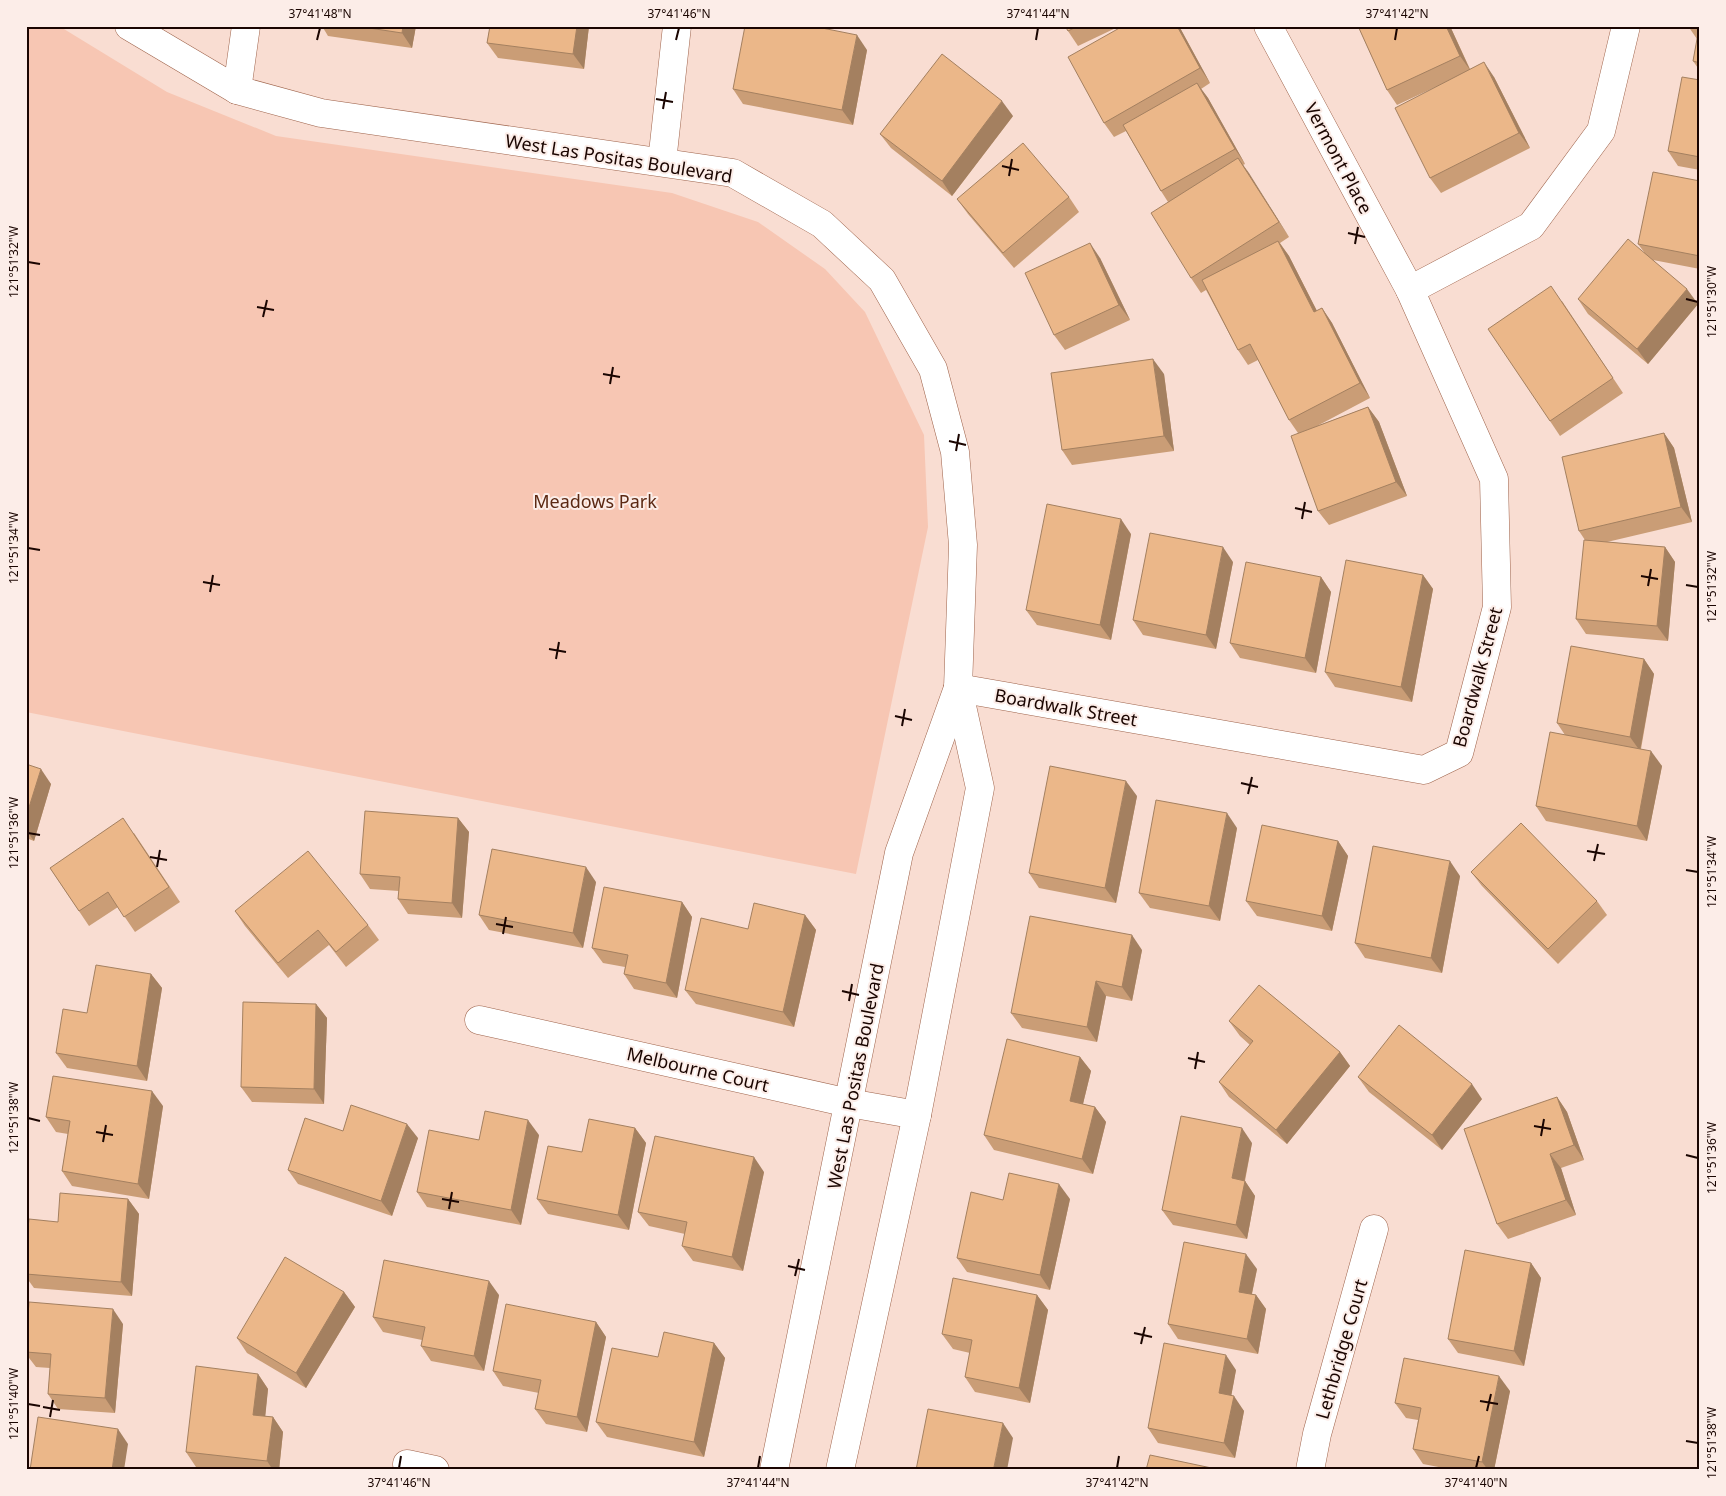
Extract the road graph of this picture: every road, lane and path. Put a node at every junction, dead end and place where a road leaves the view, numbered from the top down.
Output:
1 (128, 26) edge
2 (246, 26) edge
3 (677, 26) edge
4 (1268, 26) edge
5 (1626, 26) edge
6 (237, 90) junction
7 (662, 162) junction
8 (1410, 290) junction
9 (958, 688) junction
10 (480, 1020) dead end
11 (849, 1103) junction
12 (917, 1115) junction
13 (1374, 1229) dead end
14 (407, 1464) dead end
15 (435, 1470) edge
16 (774, 1470) edge
17 (840, 1470) edge
18 (1310, 1470) edge

1 - 6 street, West Las Positas Boulevard
2 - 6 street
3 - 7 street
4 - 8 street, Vermont Place
5 - 8 street
6 - 7 street, West Las Positas Boulevard
7 - 9 street, West Las Positas Boulevard
8 - 9 street, Boardwalk Street
9 - 11 street, West Las Positas Boulevard
9 - 12 street, West Las Positas Boulevard
10 - 11 street, Melbourne Court
11 - 12 street, Melbourne Court
11 - 16 street, West Las Positas Boulevard
12 - 17 street, West Las Positas Boulevard
13 - 18 street, Lethbridge Court
14 - 15 street

